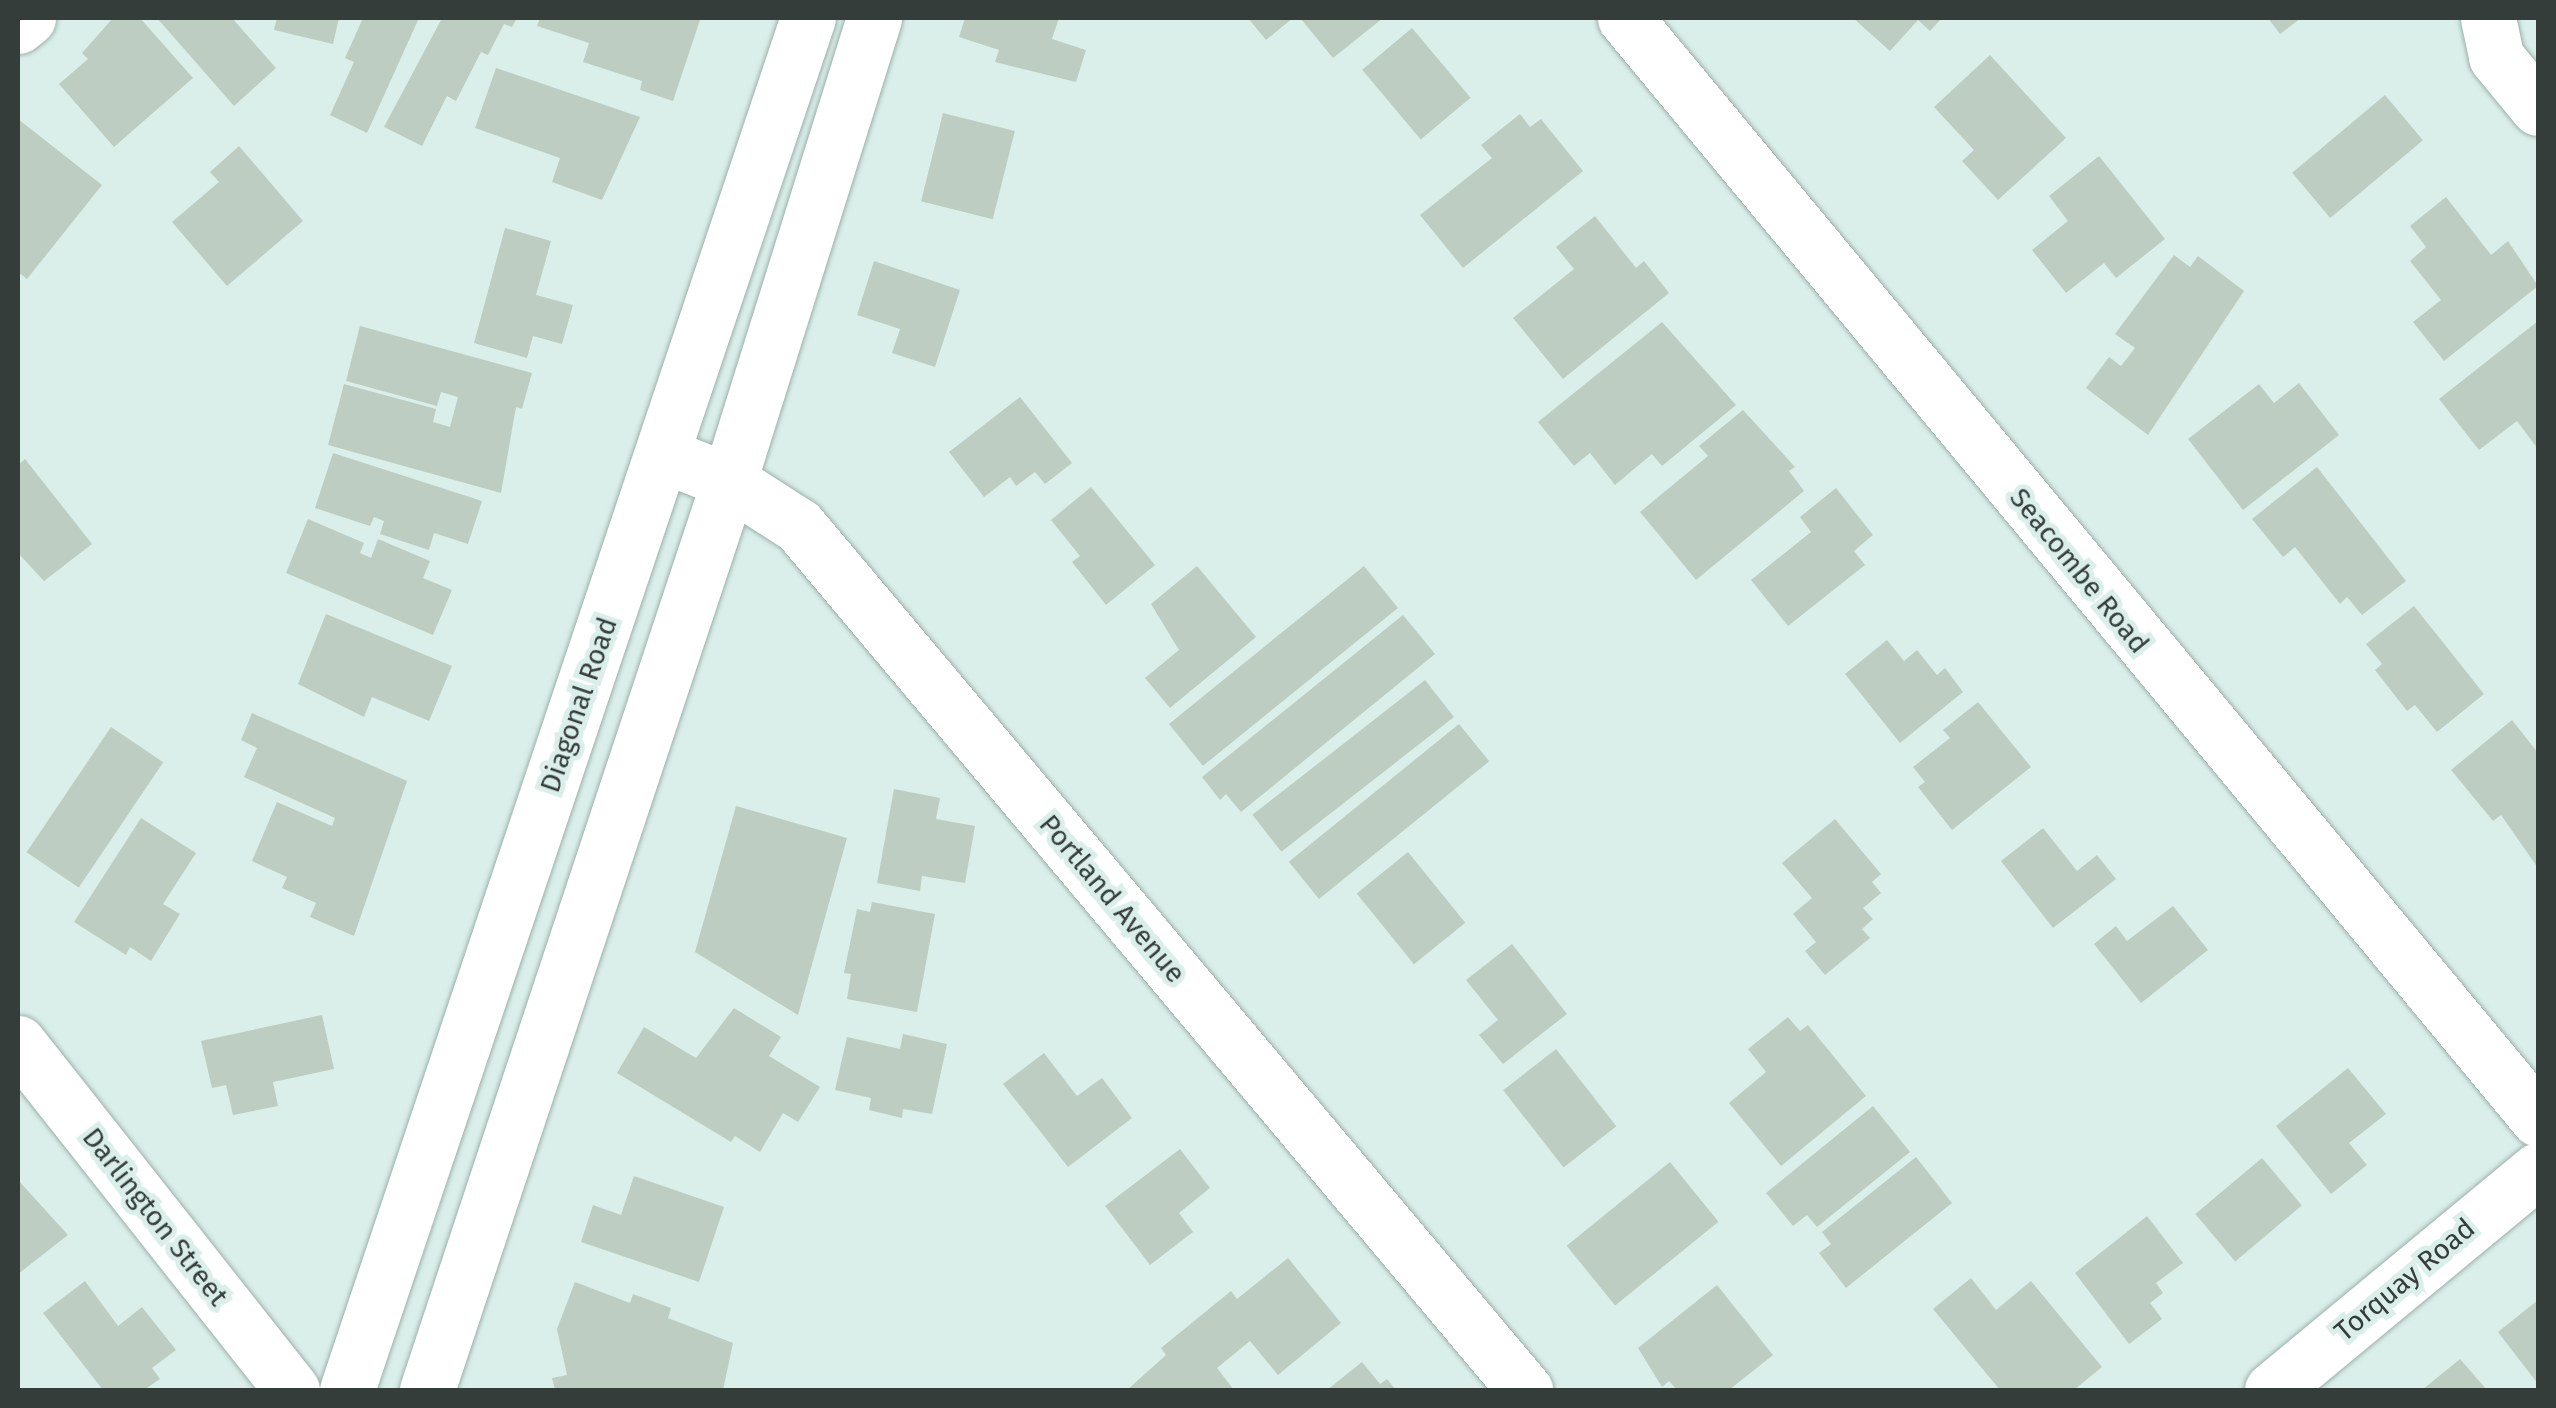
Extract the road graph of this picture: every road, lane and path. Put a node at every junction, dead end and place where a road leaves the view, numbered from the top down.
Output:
1 (28, 18) edge
2 (808, 18) edge
3 (1625, 18) edge
4 (2488, 18) edge
5 (868, 19) edge
6 (18, 26) edge
7 (2538, 108) edge
8 (663, 455) junction
9 (730, 481) junction
10 (18, 1043) edge
11 (2538, 1120) edge
12 (2538, 1170) edge
13 (292, 1390) edge
14 (347, 1390) edge
15 (427, 1390) edge
16 (1525, 1390) edge
17 (2272, 1390) edge

1 - 6 main road
2 - 8 main road, Diagonal Road
3 - 11 main road, Seacombe Road
4 - 7 main road
5 - 9 main road
8 - 9 main road, Portland Avenue
8 - 14 main road, Diagonal Road
9 - 15 main road
9 - 16 main road, Portland Avenue
10 - 13 main road, Darlington Street
12 - 17 main road, Torquay Road

